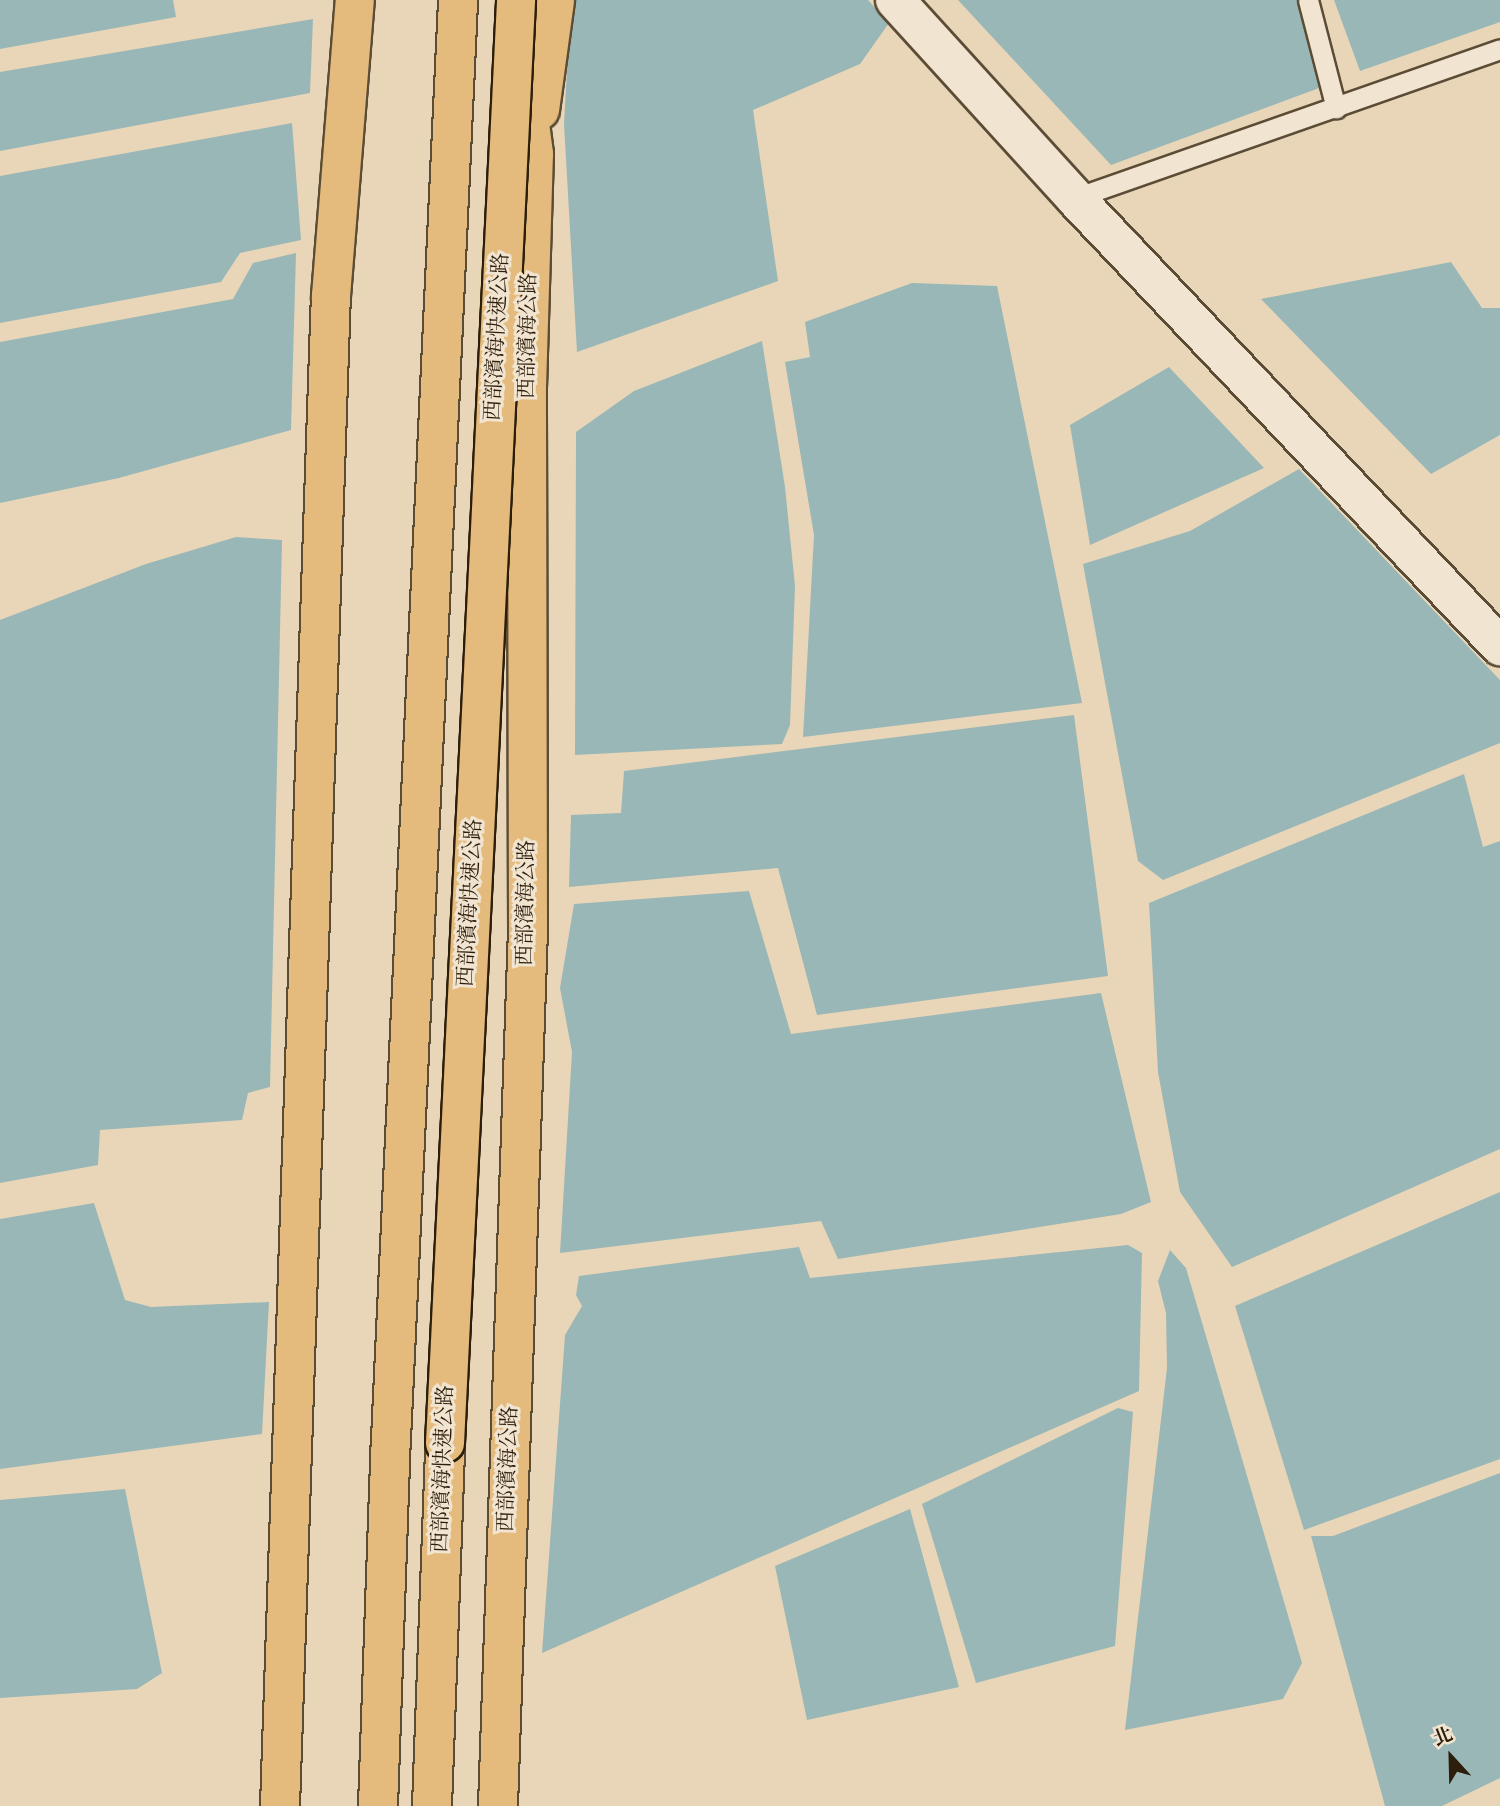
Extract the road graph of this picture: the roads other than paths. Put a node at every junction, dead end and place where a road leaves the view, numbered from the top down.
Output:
1 (355, 0) edge
2 (458, 0) edge
3 (515, 0) edge
4 (555, 0) edge
5 (895, 0) edge
6 (1308, 0) edge
7 (1500, 49) edge
8 (1336, 108) junction
9 (534, 154) junction
10 (1075, 198) junction
11 (1500, 646) edge
12 (280, 1806) edge
13 (378, 1806) edge
14 (432, 1806) edge
15 (498, 1806) edge

1 - 12 main road
2 - 13 main road
3 - 9 main road, 西部濱海公路
3 - 14 main road, 西部濱海快速公路, bridge
4 - 9 main road
5 - 10 street
6 - 8 lane
7 - 8 lane
8 - 10 lane
9 - 15 main road, 西部濱海公路
10 - 11 street

